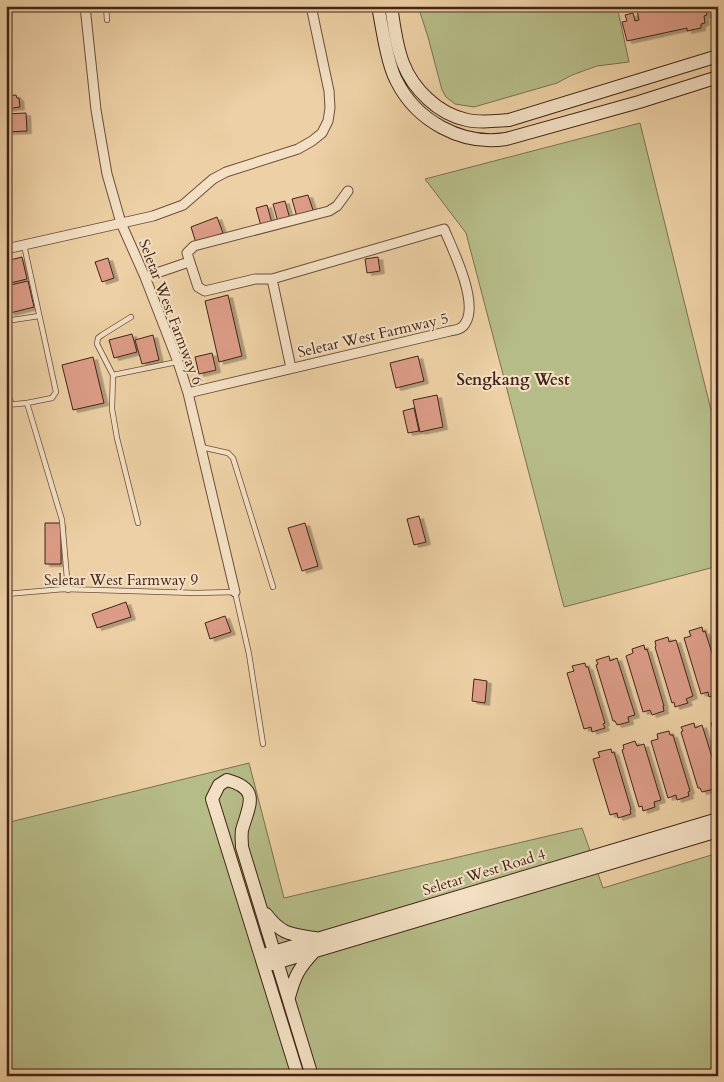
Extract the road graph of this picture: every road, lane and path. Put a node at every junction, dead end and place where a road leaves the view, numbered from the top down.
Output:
1 (85, 6) edge
2 (106, 6) edge
3 (311, 6) edge
4 (378, 6) edge
5 (391, 6) edge
6 (107, 20) dead end
7 (718, 56) edge
8 (718, 77) edge
9 (348, 191) dead end
10 (121, 223) junction
11 (24, 245) junction
12 (6, 249) edge
13 (189, 262) junction
14 (145, 277) junction
15 (272, 279) junction
16 (39, 316) junction
17 (131, 317) dead end
18 (6, 322) edge
19 (178, 362) junction
20 (291, 368) junction
21 (113, 375) junction
22 (6, 385) edge
23 (188, 394) junction
24 (9, 404) edge
25 (27, 404) junction
26 (201, 447) junction
27 (138, 523) dead end
28 (273, 587) dead end
29 (68, 590) junction
30 (235, 592) junction
31 (6, 594) edge
32 (263, 744) dead end
33 (718, 819) edge
34 (718, 832) edge
35 (261, 908) junction
36 (316, 945) junction
37 (276, 957) junction
38 (262, 961) junction
39 (289, 998) junction
40 (298, 1076) edge
41 (312, 1076) edge

1 - 10 street, Seletar West Farmway 6
2 - 6 lane
3 - 10 street
4 - 8 main road
5 - 7 main road
9 - 13 street
10 - 11 street
10 - 14 street, Seletar West Farmway 6
11 - 12 street
11 - 16 lane
13 - 14 street
13 - 15 street
14 - 19 street, Seletar West Farmway 6
15 - 20 street
15 - 20 street, Seletar West Farmway 5
16 - 18 lane
16 - 25 lane
17 - 21 lane
19 - 21 lane
19 - 23 street, Seletar West Farmway 6
20 - 23 street, Seletar West Farmway 5
21 - 27 lane
22 - 24 lane
23 - 26 street, Seletar West Farmway 6
24 - 25 lane
25 - 29 lane
26 - 28 lane
26 - 30 street, Seletar West Farmway 6
29 - 30 lane, Seletar West Farmway 9
29 - 31 lane, Seletar West Farmway 9
30 - 32 lane, Seletar West Farmway 6
33 - 36 main road, Seletar West Road 4
34 - 36 main road, Seletar West Road 4
35 - 36 main road
35 - 37 main road
35 - 38 main road
36 - 37 main road, Seletar West Road 4
36 - 39 main road
37 - 38 main road, Seletar West Road 4
37 - 39 main road
38 - 40 main road
39 - 41 main road

